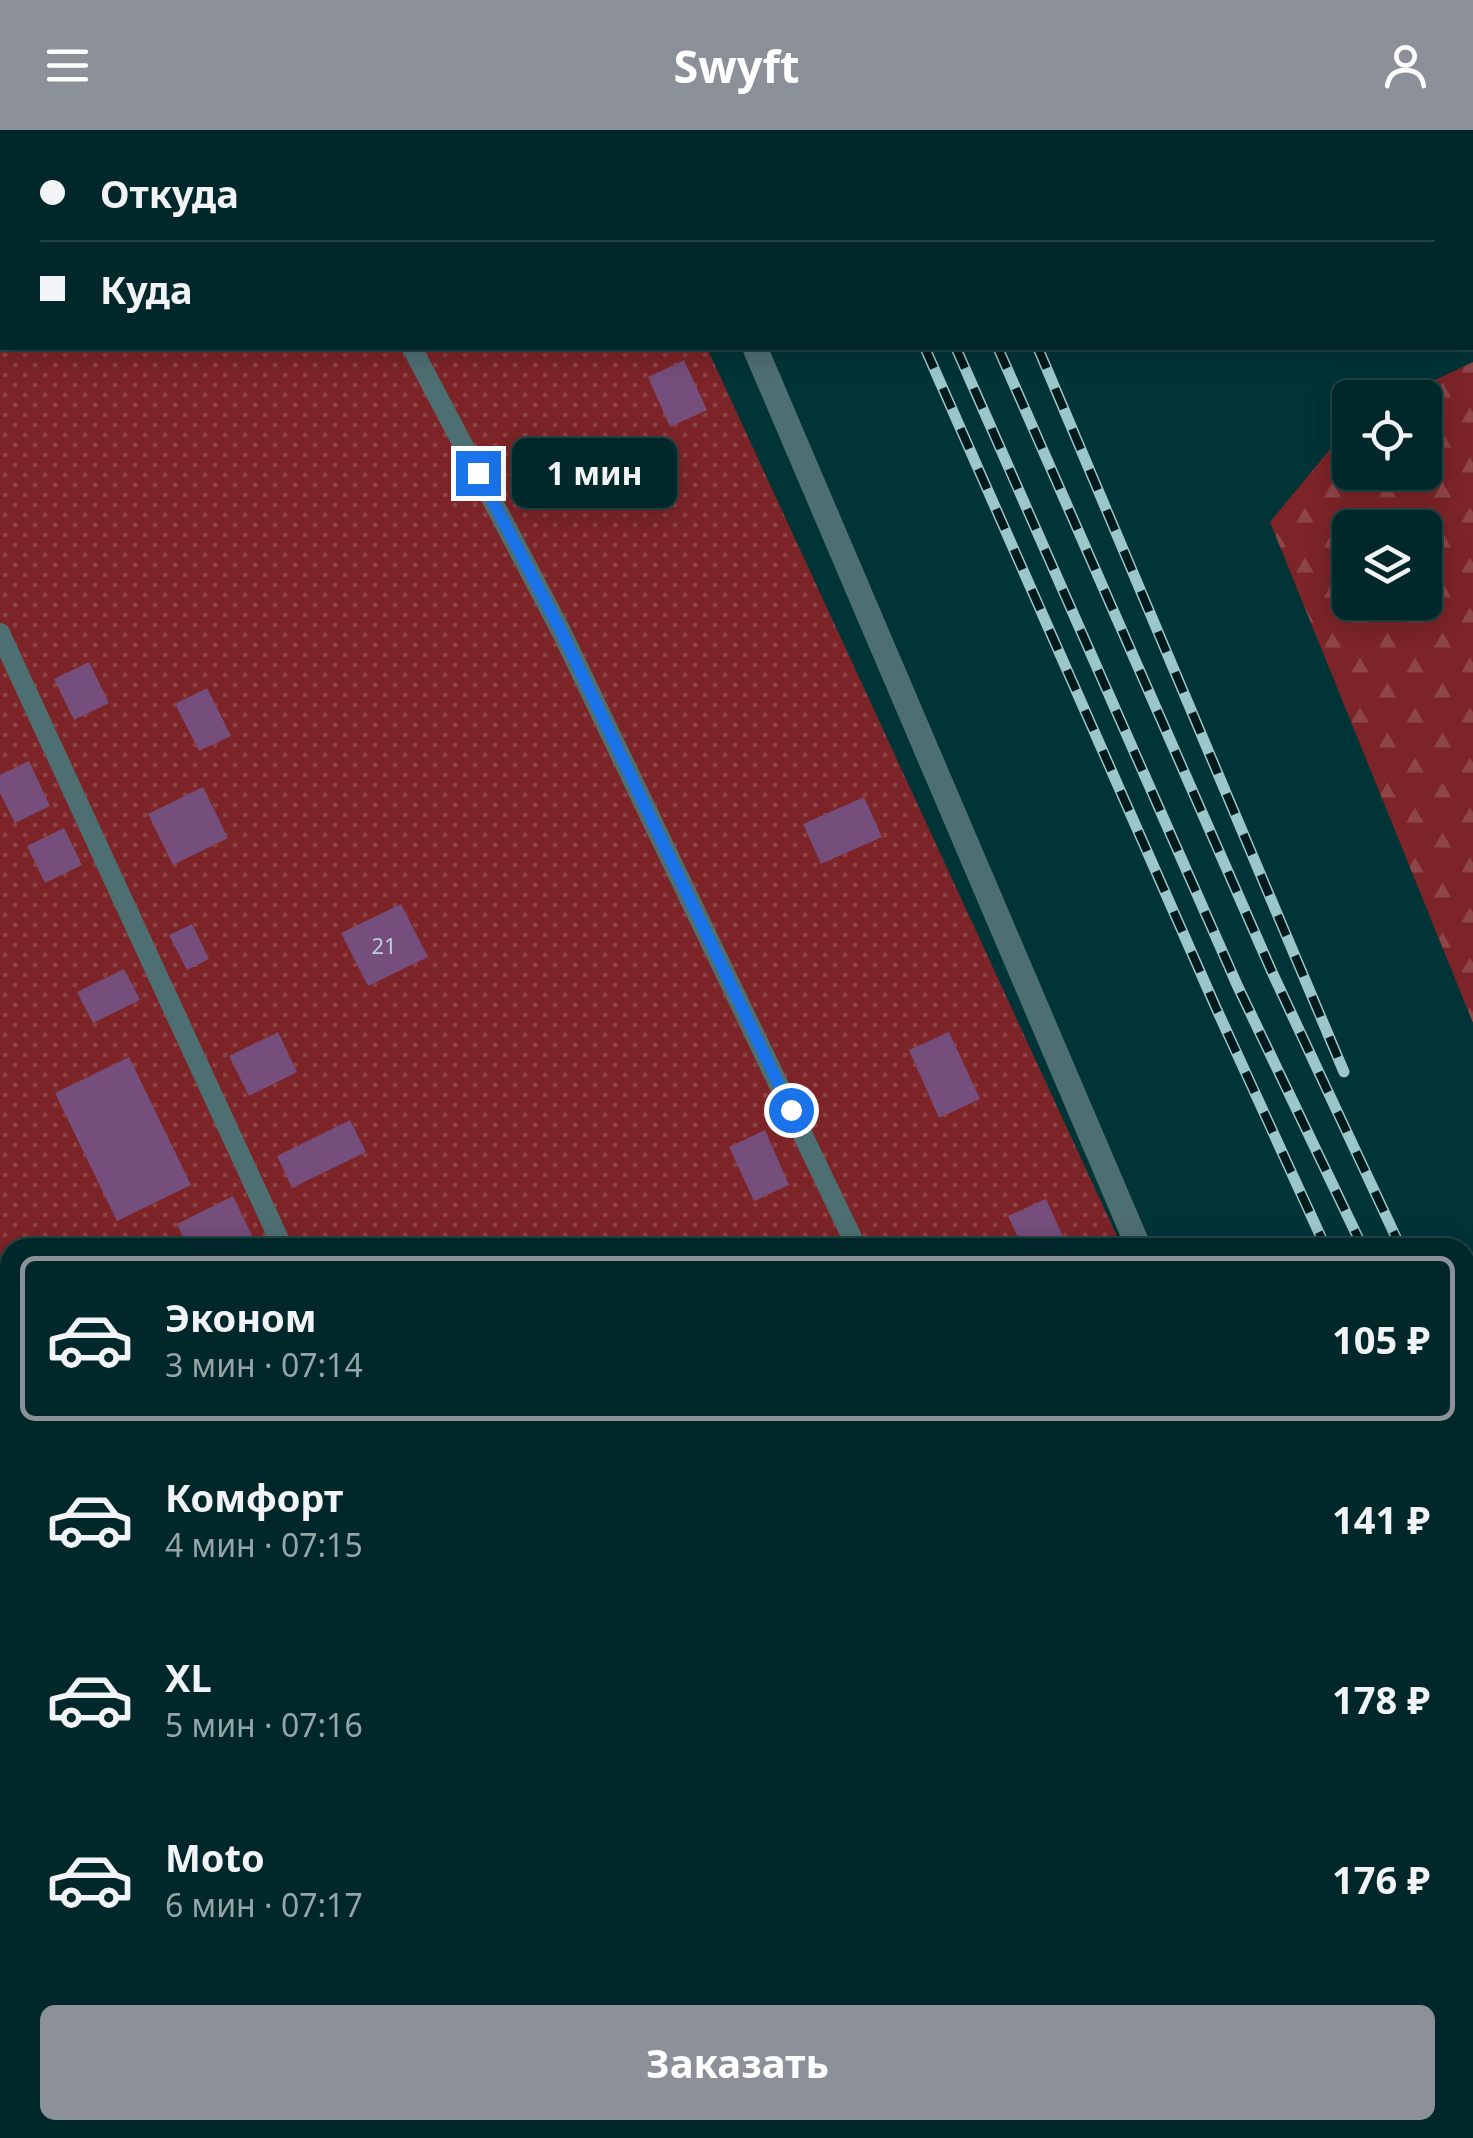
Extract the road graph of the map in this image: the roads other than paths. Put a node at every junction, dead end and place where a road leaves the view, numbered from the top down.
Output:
1 (413, 350) edge
2 (757, 350) edge
3 (0, 633) edge
4 (278, 1238) edge
5 (852, 1238) edge
6 (1136, 1238) edge

1 - 5 lane
2 - 6 street
3 - 4 lane

